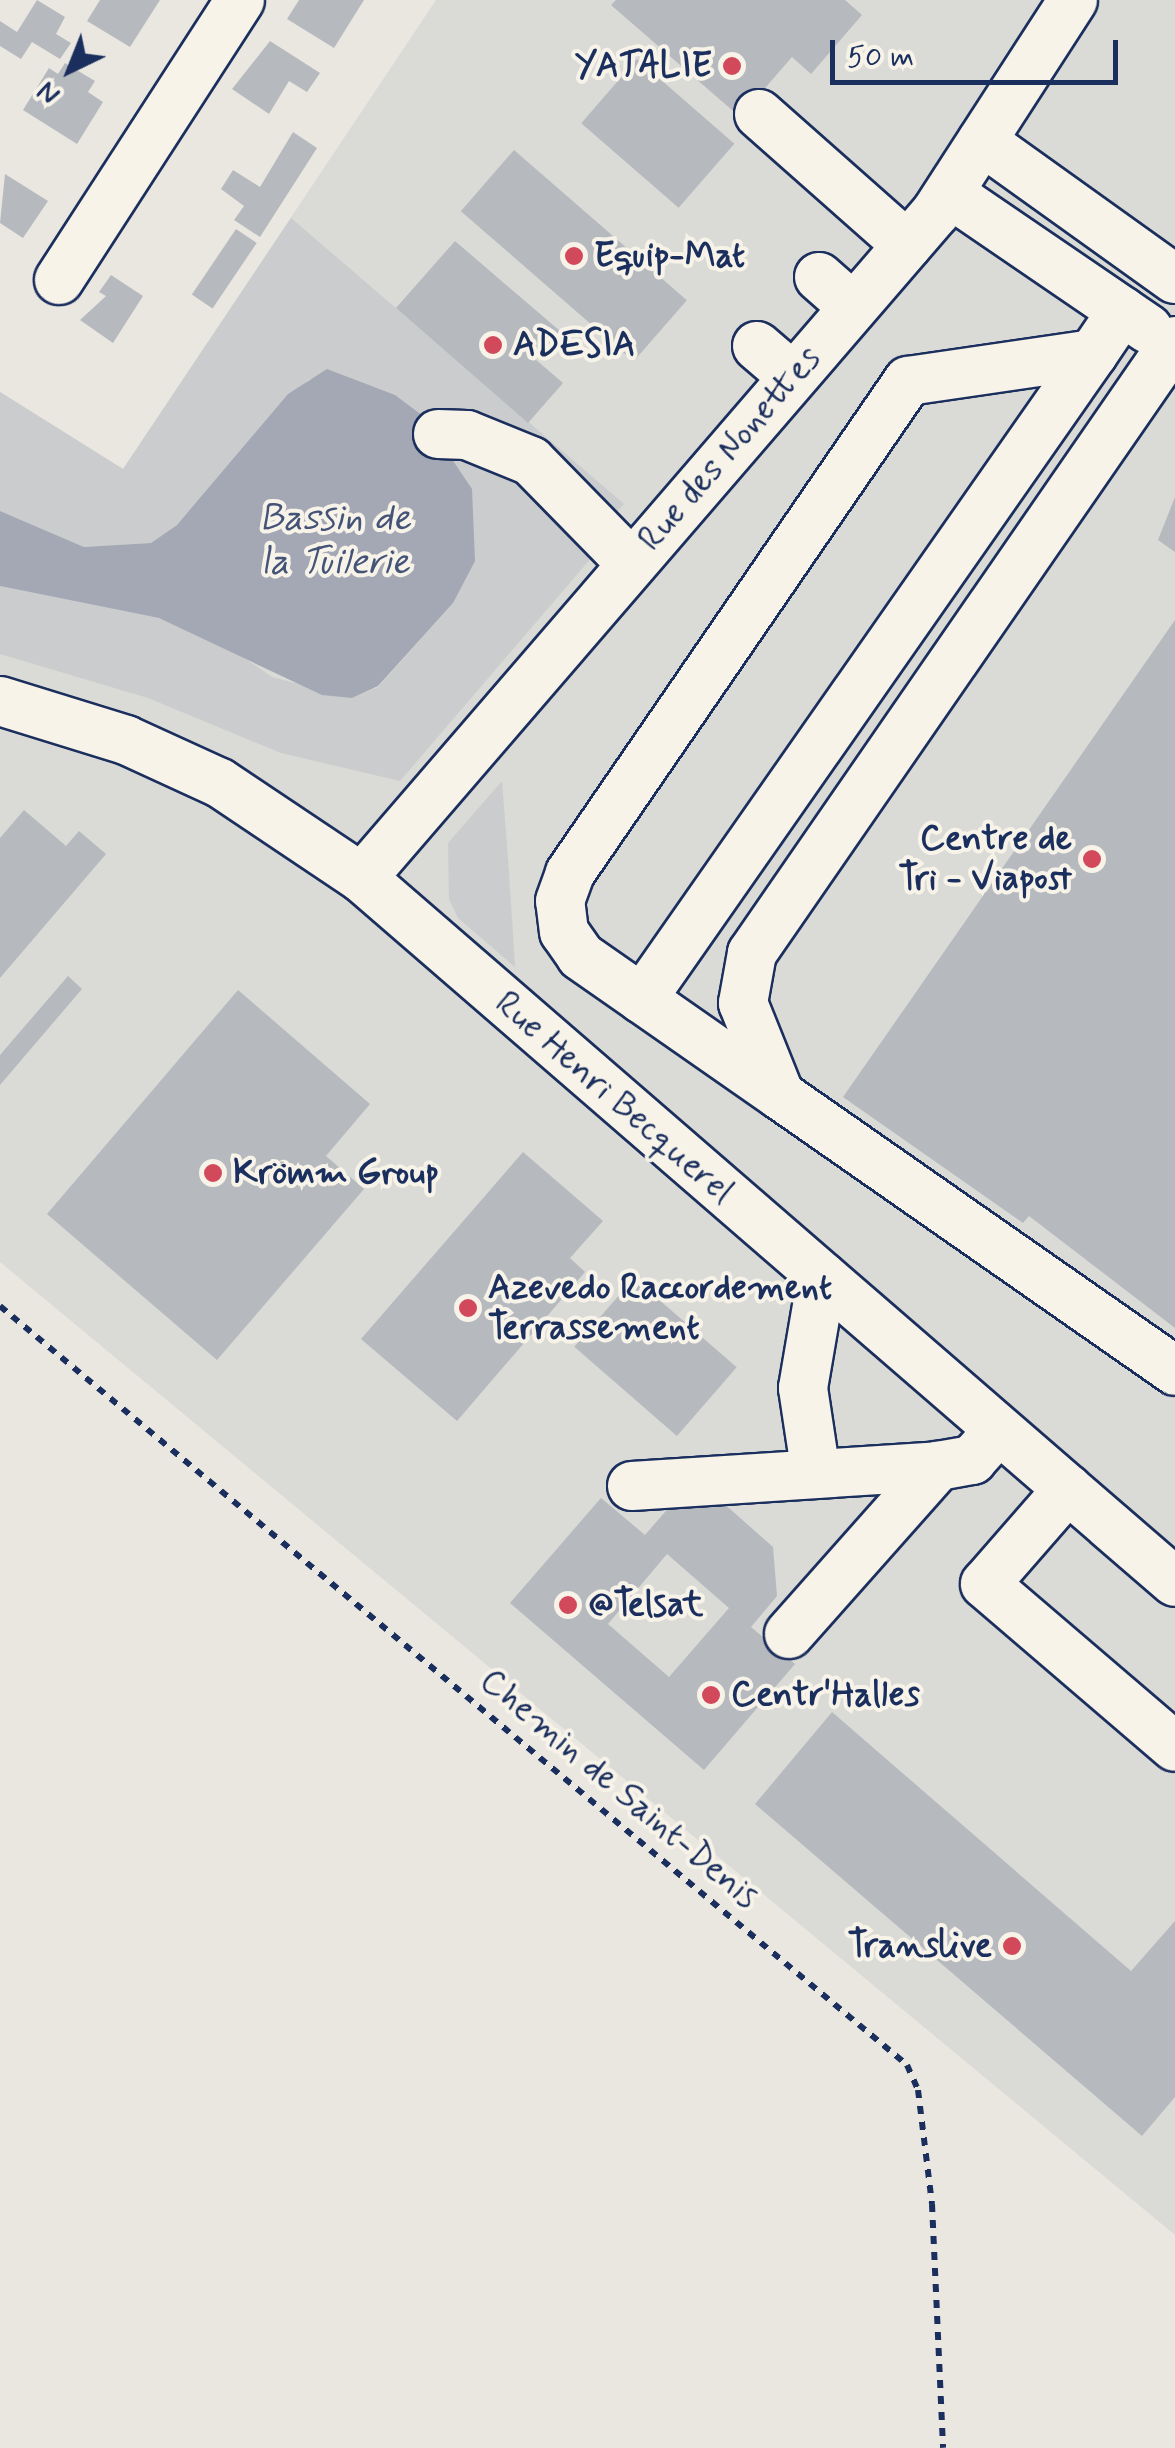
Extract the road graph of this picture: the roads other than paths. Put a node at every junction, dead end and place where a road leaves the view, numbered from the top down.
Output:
1 (240, 0) edge
2 (1073, 0) edge
3 (759, 114) dead end
4 (982, 140) junction
5 (948, 193) junction
6 (907, 245) junction
7 (1175, 279) edge
8 (59, 280) dead end
9 (1122, 311) junction
10 (1173, 344) edge
11 (1093, 354) junction
12 (438, 434) dead end
13 (632, 563) junction
14 (0, 701) edge
15 (362, 878) junction
16 (642, 998) junction
17 (780, 1095) junction
18 (822, 1277) junction
19 (1175, 1371) edge
20 (999, 1430) junction
21 (938, 1466) junction
22 (816, 1474) junction
23 (632, 1486) dead end
24 (1068, 1490) junction
25 (1175, 1582) edge
26 (789, 1634) dead end
27 (1175, 1747) edge

1 - 8 street
2 - 4 street, Rue des Nonettes
3 - 6 street
4 - 5 street, Rue des Nonettes
4 - 7 street
5 - 6 street, Rue des Nonettes
5 - 9 street
6 - 13 street, Rue des Nonettes
9 - 10 street
9 - 11 street
10 - 17 street
11 - 16 street
11 - 16 street
12 - 13 street
13 - 15 street, Rue des Nonettes
14 - 15 street, Rue Henri Becquerel
15 - 18 street, Rue Henri Becquerel
16 - 17 street
17 - 19 street
18 - 20 street, Rue Henri Becquerel
18 - 22 street
20 - 21 street
20 - 24 street, Rue Henri Becquerel
21 - 22 street
21 - 26 street
22 - 23 street
24 - 25 street, Rue Henri Becquerel
24 - 27 street

